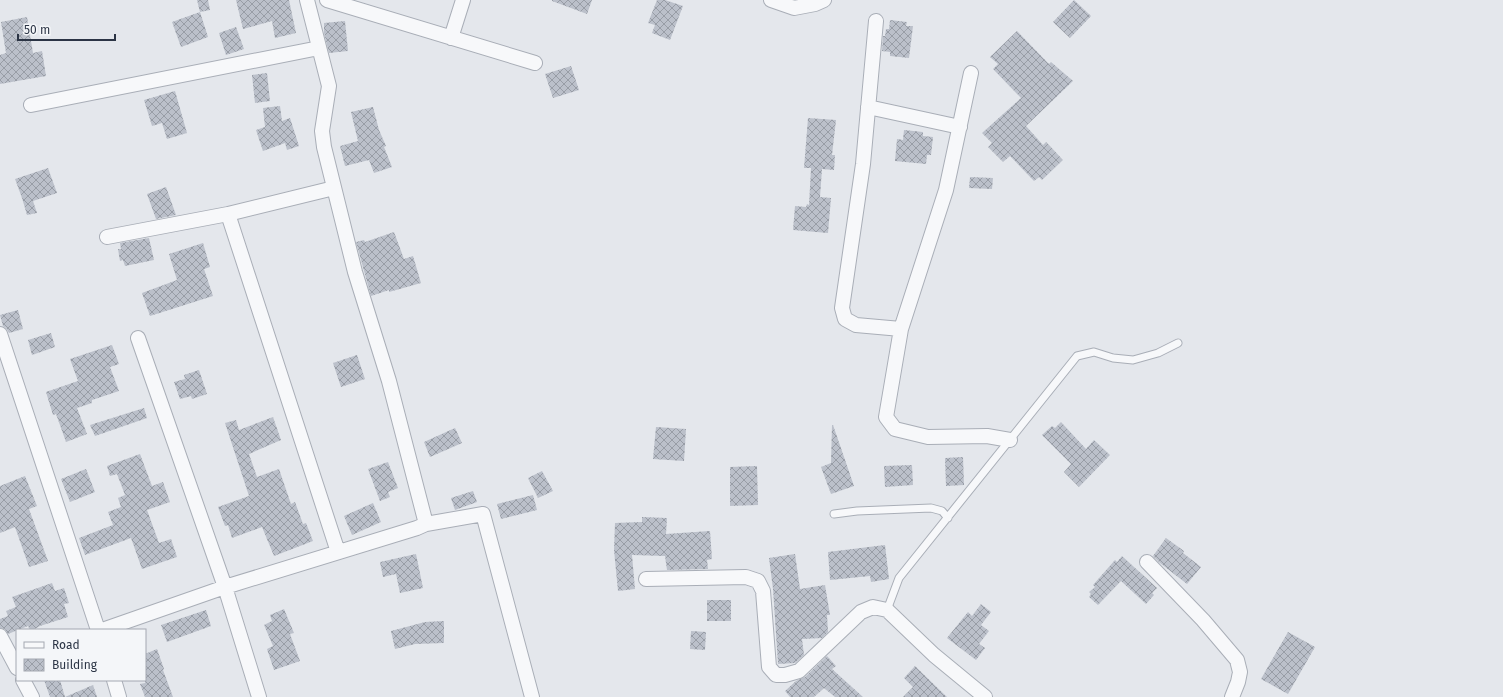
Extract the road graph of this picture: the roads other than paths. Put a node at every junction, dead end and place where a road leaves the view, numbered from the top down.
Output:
1 (307, 0) edge
2 (327, 0) edge
3 (463, 0) edge
4 (771, 0) edge
5 (824, 0) edge
6 (876, 21) dead end
7 (451, 38) junction
8 (319, 48) junction
9 (535, 63) dead end
10 (971, 72) dead end
11 (31, 105) dead end
12 (868, 107) junction
13 (960, 127) junction
14 (334, 188) junction
15 (228, 214) junction
16 (107, 237) dead end
17 (901, 329) junction
18 (0, 334) edge
19 (138, 338) dead end
20 (1178, 342) dead end
21 (1010, 440) junction
22 (834, 514) dead end
23 (948, 518) junction
24 (426, 524) junction
25 (338, 552) junction
26 (1147, 562) dead end
27 (646, 579) dead end
28 (225, 587) junction
29 (887, 610) junction
30 (98, 629) edge
31 (105, 629) edge
32 (0, 636) edge
33 (16, 666) edge
34 (24, 681) edge
35 (114, 681) edge
36 (976, 694) edge
37 (32, 697) edge
38 (119, 697) edge
39 (259, 697) edge
40 (532, 697) edge
41 (1232, 697) edge

1 - 8 street
2 - 7 street
3 - 7 street
4 - 5 street
6 - 12 street
7 - 9 street
8 - 11 street
8 - 14 street
10 - 13 street
12 - 13 street
12 - 17 street
13 - 17 street
14 - 15 street
14 - 24 street
15 - 16 street
15 - 25 street
17 - 21 street
18 - 30 street
19 - 28 street
20 - 21 lane
21 - 23 lane
22 - 23 lane
23 - 29 lane
24 - 25 street
24 - 40 street
25 - 28 street
26 - 41 street
27 - 29 street
28 - 31 street
28 - 39 street
29 - 36 street
32 - 33 street
34 - 37 street
35 - 38 street

